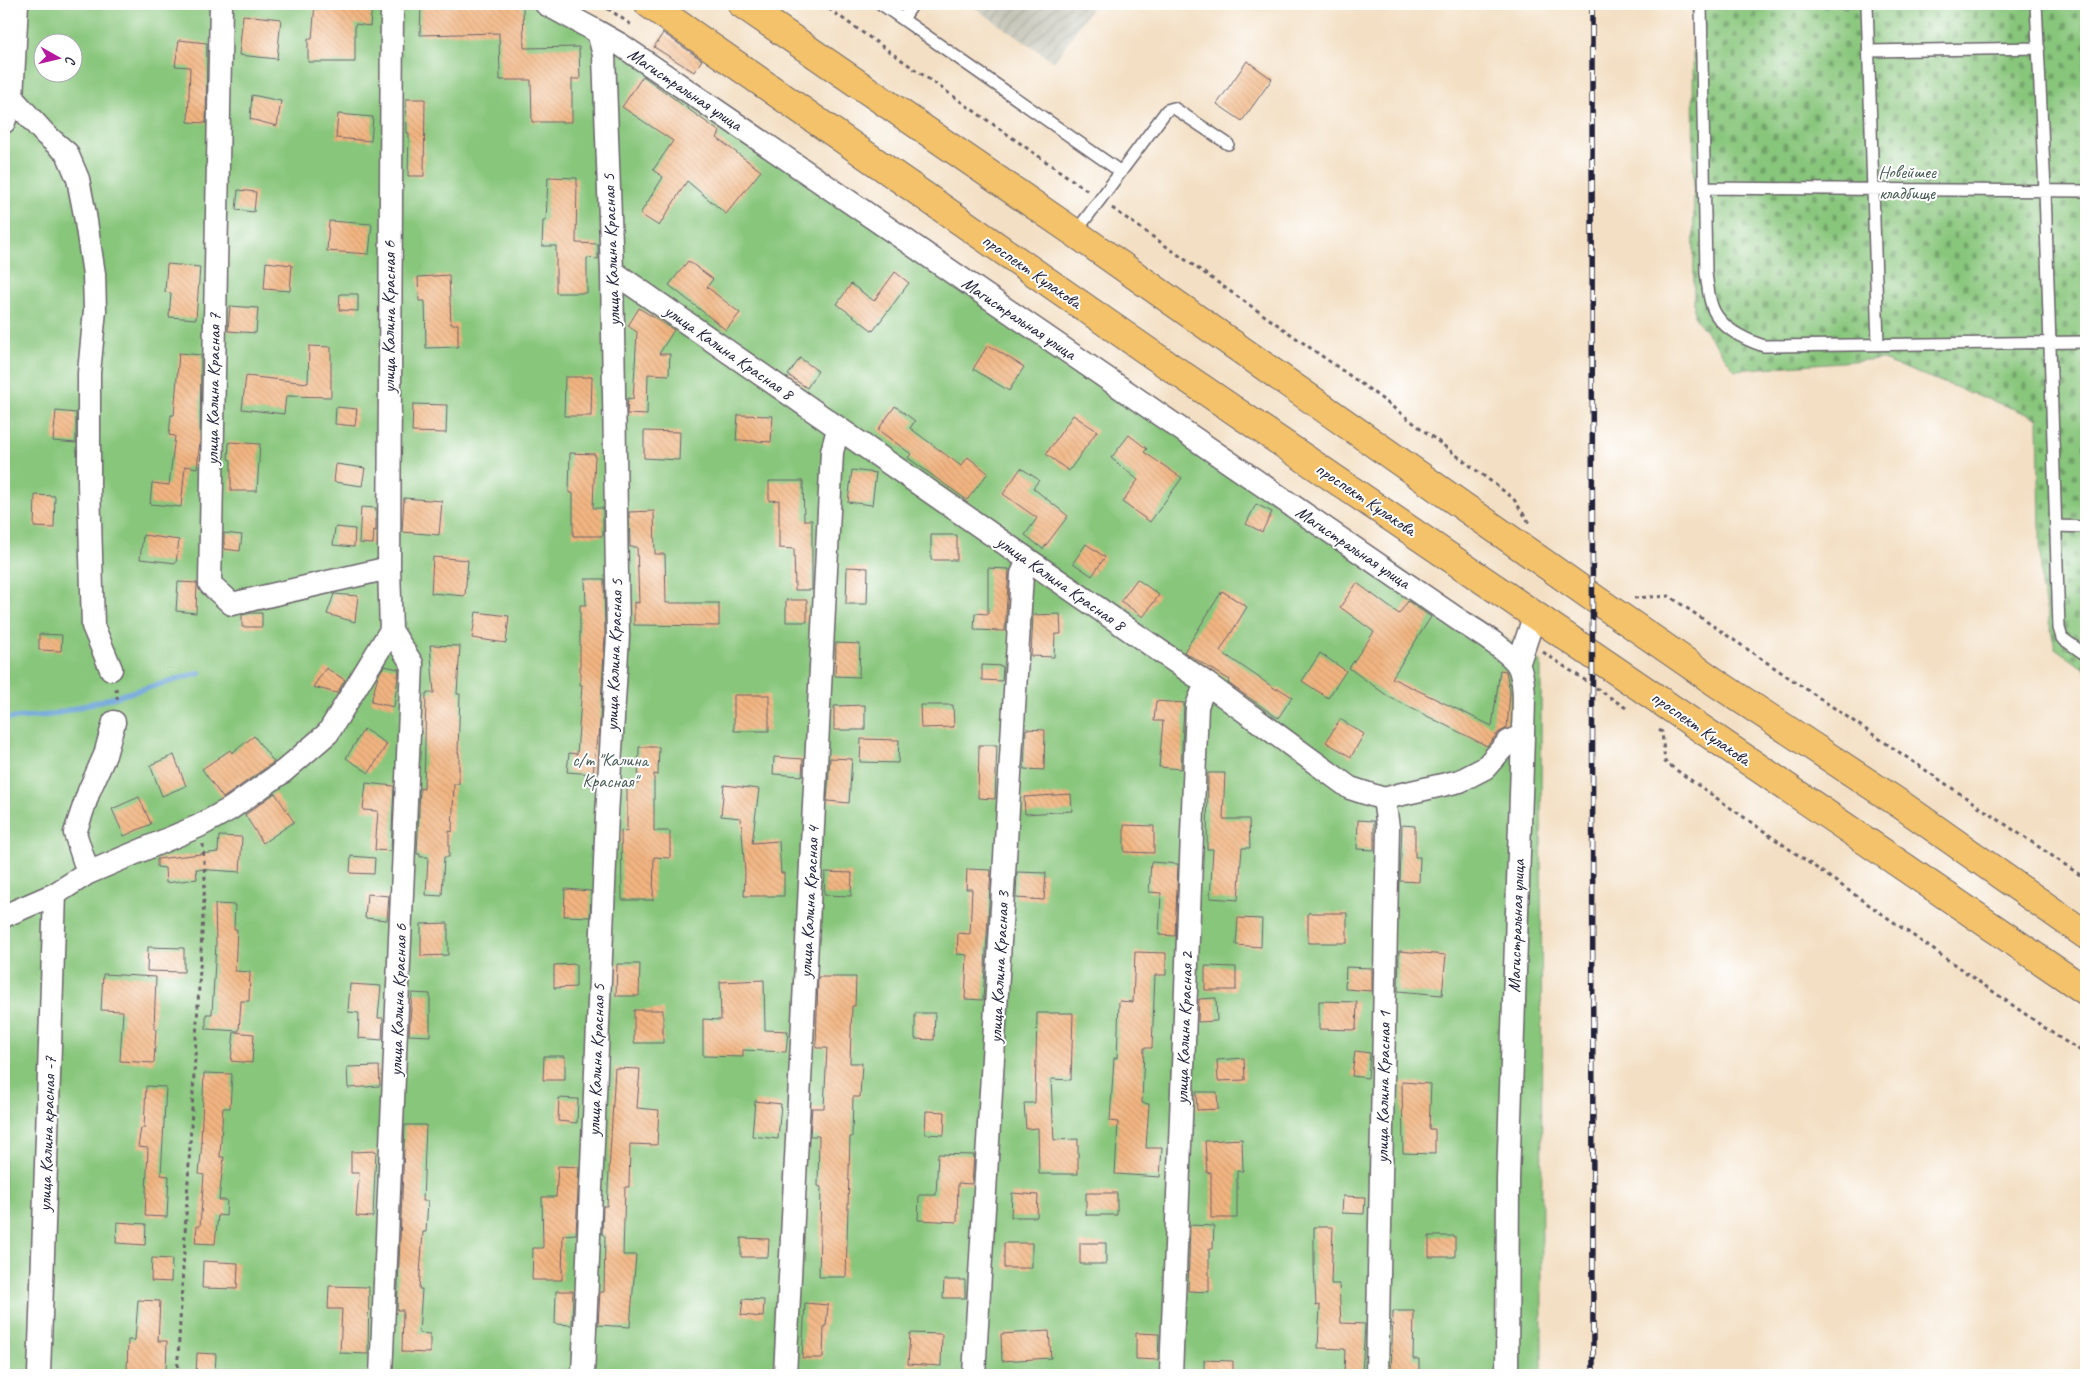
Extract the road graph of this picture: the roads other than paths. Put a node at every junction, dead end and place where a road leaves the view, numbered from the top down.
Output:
1 (17, 4) edge
2 (221, 4) edge
3 (392, 4) edge
4 (546, 4) edge
5 (649, 4) edge
6 (742, 4) edge
7 (881, 4) edge
8 (913, 4) edge
9 (1702, 4) edge
10 (1867, 4) edge
11 (2036, 4) edge
12 (903, 20) junction
13 (598, 32) junction
14 (2038, 48) junction
15 (1868, 51) junction
16 (12, 98) junction
17 (4, 122) edge
18 (1228, 144) dead end
19 (1121, 172) junction
20 (1706, 188) junction
21 (1874, 189) junction
22 (2045, 190) junction
23 (2086, 191) edge
24 (1075, 233) junction
25 (612, 271) junction
26 (2050, 341) junction
27 (2086, 342) edge
28 (1878, 344) junction
29 (838, 429) junction
30 (2056, 526) junction
31 (2086, 527) edge
32 (1028, 560) junction
33 (388, 568) junction
34 (1535, 614) junction
35 (391, 630) junction
36 (2086, 655) edge
37 (1518, 665) junction
38 (114, 678) road end
39 (1206, 683) junction
40 (116, 712) road end
41 (1523, 735) junction
42 (1384, 799) junction
43 (88, 873) junction
44 (55, 894) junction
45 (4, 916) edge
46 (2086, 935) edge
47 (2086, 991) edge
48 (39, 1375) edge
49 (382, 1375) edge
50 (583, 1375) edge
51 (785, 1375) edge
52 (974, 1375) edge
53 (1171, 1375) edge
54 (1377, 1375) edge
55 (1507, 1375) edge

1 - 16 street
2 - 33 street, улица Калина Красная 7
3 - 33 street, улица Калина Красная 6
4 - 13 street, Магистральная улица
5 - 34 main road, проспект Кулакова
6 - 24 main road
7 - 12 lane
8 - 12 lane
9 - 20 lane
10 - 15 lane
11 - 14 lane
12 - 19 lane
13 - 25 street, улица Калина Красная 5
13 - 37 street, Магистральная улица
14 - 15 lane
14 - 22 lane
15 - 21 lane
16 - 17 street
16 - 38 street
18 - 19 lane
19 - 24 lane
20 - 21 lane
20 - 28 lane
21 - 22 lane
21 - 28 lane
22 - 23 lane
22 - 26 lane
24 - 46 main road
25 - 29 street, улица Калина Красная 8
25 - 50 street, улица Калина Красная 5
26 - 27 lane
26 - 28 lane
26 - 30 lane
29 - 32 street, улица Калина Красная 8
29 - 51 street, улица Калина Красная 4
30 - 31 lane
30 - 36 lane
32 - 39 street, улица Калина Красная 8
32 - 52 street, улица Калина Красная 3
33 - 35 street, улица Калина Красная 6
34 - 37 street
34 - 47 main road, проспект Кулакова
35 - 43 street
35 - 49 street, улица Калина Красная 6
37 - 41 street, Магистральная улица
39 - 42 street, улица Калина Красная 8
39 - 53 street, улица Калина Красная 2
40 - 43 street
41 - 42 street
41 - 55 street, Магистральная улица
42 - 54 street, улица Калина Красная 1
43 - 44 street
44 - 45 street
44 - 48 street, улица Калина красная -7

